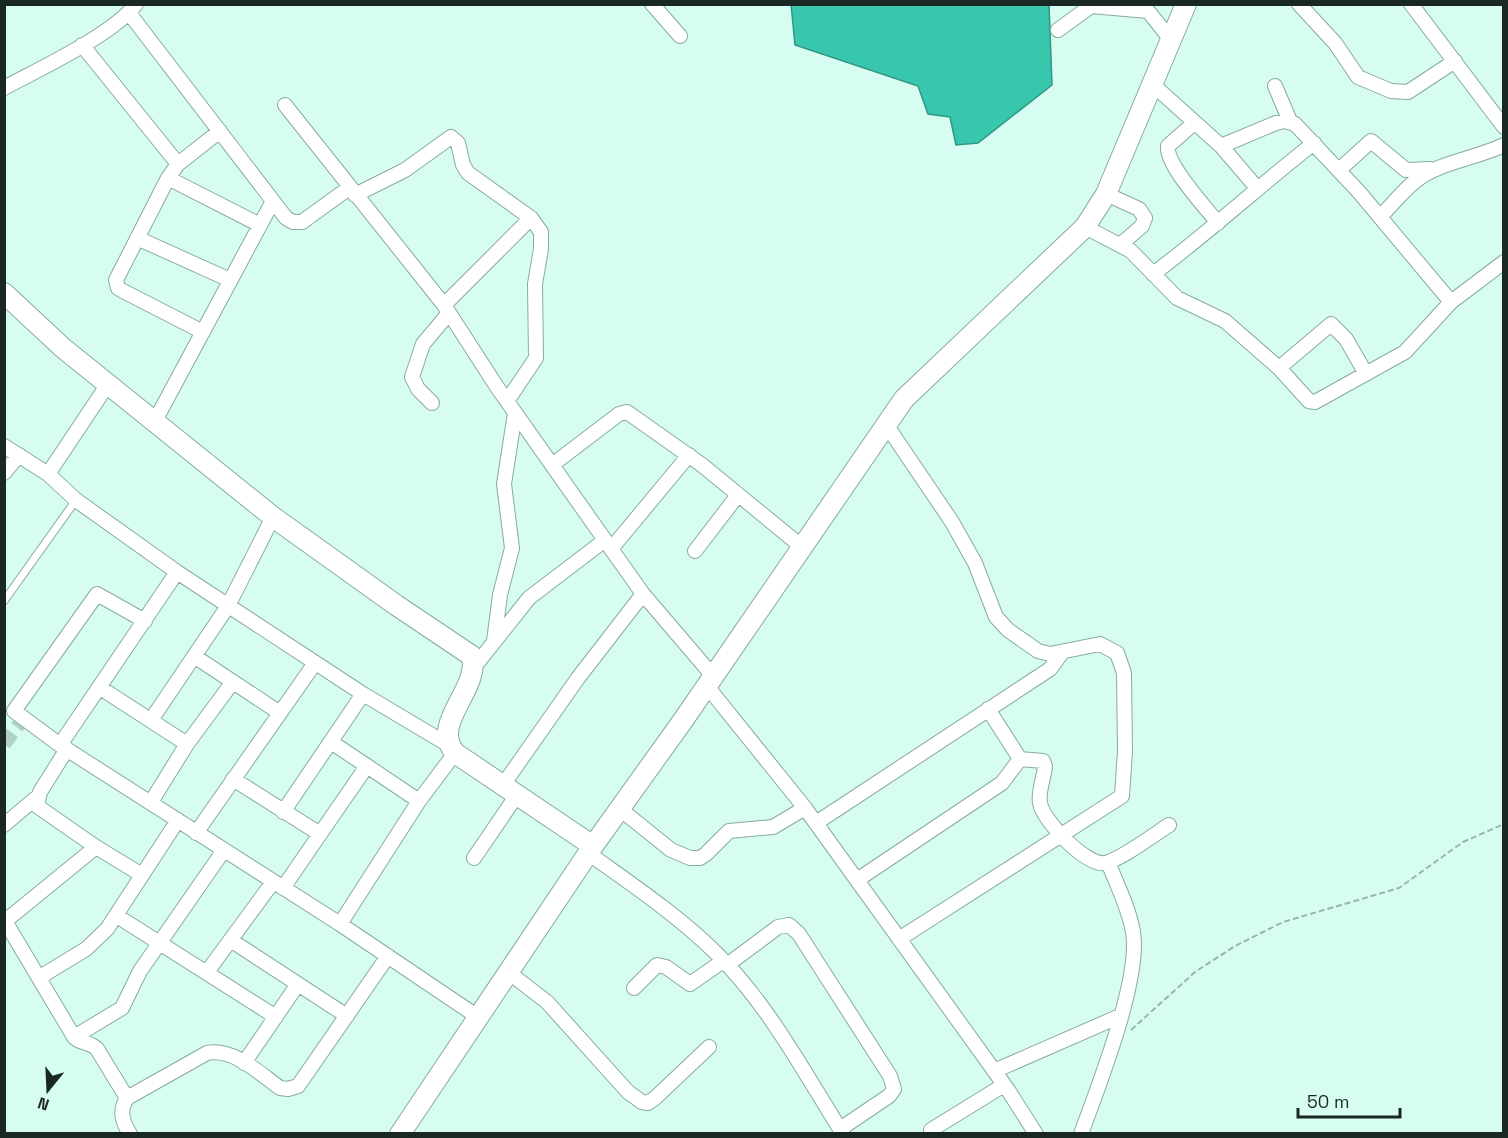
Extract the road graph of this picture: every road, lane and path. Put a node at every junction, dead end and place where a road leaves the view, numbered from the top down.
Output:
1 (652, 4) edge
2 (1186, 4) edge
3 (1299, 4) edge
4 (1411, 4) edge
5 (1141, 7) edge
6 (133, 9) edge
7 (1058, 30) dead end
8 (680, 36) dead end
9 (1172, 41) junction
10 (82, 45) junction
11 (1455, 61) junction
12 (1151, 83) junction
13 (1275, 86) dead end
14 (4, 88) edge
15 (285, 105) dead end
16 (1290, 121) junction
17 (1194, 123) junction
18 (1503, 127) edge
19 (220, 131) junction
20 (1314, 144) junction
21 (1221, 146) junction
22 (1503, 146) edge
23 (178, 164) junction
24 (1444, 166) junction
25 (1339, 170) junction
26 (168, 178) junction
27 (1257, 188) junction
28 (352, 192) junction
29 (1106, 194) junction
30 (273, 201) junction
31 (531, 218) junction
32 (1380, 218) junction
33 (1218, 223) junction
34 (260, 225) junction
35 (1086, 227) junction
36 (137, 238) junction
37 (1121, 244) junction
38 (1503, 262) edge
39 (1153, 274) junction
40 (230, 280) junction
41 (4, 293) edge
42 (1451, 302) junction
43 (446, 309) junction
44 (203, 332) junction
45 (1279, 368) junction
46 (1366, 374) junction
47 (108, 384) junction
48 (507, 400) junction
49 (432, 403) dead end
50 (515, 412) junction
51 (155, 421) junction
52 (885, 423) junction
53 (4, 446) edge
54 (19, 455) junction
55 (689, 455) junction
56 (552, 465) junction
57 (4, 473) edge
58 (48, 474) junction
59 (738, 495) junction
60 (76, 500) junction
61 (273, 517) junction
62 (608, 545) junction
63 (801, 546) junction
64 (695, 551) dead end
65 (177, 572) junction
66 (643, 594) junction
67 (4, 601) edge
68 (228, 606) junction
69 (145, 621) junction
70 (494, 641) junction
71 (1061, 654) junction
72 (194, 656) junction
73 (315, 663) junction
74 (475, 666) junction
75 (710, 681) junction
76 (232, 683) junction
77 (99, 687) junction
78 (363, 694) junction
79 (9, 707) edge
80 (988, 709) junction
81 (280, 713) junction
82 (151, 720) junction
83 (331, 742) junction
84 (187, 744) junction
85 (63, 747) junction
86 (451, 749) junction
87 (1020, 759) junction
88 (367, 765) junction
89 (233, 779) junction
90 (510, 790) junction
91 (36, 798) junction
92 (419, 801) junction
93 (151, 802) junction
94 (805, 808) junction
95 (620, 809) junction
96 (284, 812) junction
97 (178, 820) junction
98 (816, 823) junction
99 (1503, 824) edge
100 (4, 825) edge
101 (1169, 825) dead end
102 (196, 833) junction
103 (320, 834) junction
104 (1060, 835) junction
105 (96, 847) junction
106 (224, 850) junction
107 (591, 850) junction
108 (474, 858) dead end
109 (1108, 862) junction
110 (142, 875) junction
111 (857, 880) junction
112 (278, 885) junction
113 (117, 916) junction
114 (5, 921) edge
115 (340, 924) junction
116 (899, 939) junction
117 (232, 941) junction
118 (161, 944) junction
119 (388, 956) junction
120 (725, 963) junction
121 (207, 972) junction
122 (508, 972) junction
123 (40, 977) junction
124 (298, 984) junction
125 (634, 988) dead end
126 (347, 1016) junction
127 (1120, 1016) junction
128 (276, 1017) junction
129 (478, 1017) junction
130 (74, 1037) junction
131 (709, 1047) dead end
132 (1111, 1049) junction
133 (244, 1064) junction
134 (994, 1071) junction
135 (1004, 1085) junction
136 (127, 1098) junction
137 (931, 1130) dead end
138 (842, 1131) edge
139 (130, 1134) edge
140 (400, 1134) edge
141 (1036, 1134) edge
142 (1082, 1134) edge

1 - 8 street
2 - 9 street
3 - 11 street
4 - 11 street
5 - 7 street
5 - 9 street
6 - 10 street
6 - 19 street
9 - 12 street
10 - 14 street
10 - 23 street
11 - 18 street
12 - 17 street
12 - 29 street
13 - 16 street
15 - 28 street
16 - 20 street
16 - 21 street
17 - 21 street
17 - 33 street
19 - 23 street
19 - 30 street
20 - 25 street
20 - 27 street
21 - 27 street
22 - 24 street
23 - 26 street
24 - 25 street
24 - 32 street
25 - 32 street
26 - 34 street
26 - 36 street
27 - 33 street
28 - 30 street
28 - 31 street
28 - 43 street
29 - 35 street
29 - 37 street
30 - 34 street
31 - 43 street
31 - 48 street
32 - 42 street
33 - 39 street
34 - 40 street
35 - 37 street
35 - 52 street
36 - 40 street
36 - 44 street
37 - 39 street
38 - 42 street
39 - 45 street
40 - 44 street
41 - 47 street
42 - 46 street
43 - 48 street
43 - 49 street
44 - 51 street
45 - 46 street
45 - 46 street
47 - 51 street
47 - 58 street
48 - 50 street
50 - 56 street
50 - 70 street
51 - 61 street
52 - 63 street
52 - 71 street
53 - 54 street
54 - 57 street
54 - 58 street
55 - 56 street
55 - 59 street
55 - 62 street
56 - 62 street
58 - 60 street
59 - 63 street
59 - 64 street
60 - 65 street
60 - 67 lane
61 - 68 street
61 - 74 street
62 - 66 street
62 - 70 street
63 - 75 street
65 - 68 street
65 - 69 street
66 - 75 street
66 - 90 street
68 - 72 street
68 - 73 street
69 - 77 street
69 - 79 street
70 - 74 street
71 - 80 street
71 - 104 street
72 - 76 street
72 - 82 street
73 - 78 street
73 - 81 street
74 - 86 street
75 - 94 street
75 - 95 street
76 - 81 street
76 - 84 street
77 - 82 street
77 - 85 street
78 - 83 street
78 - 86 street
79 - 85 street
80 - 87 street
80 - 98 street
81 - 89 street
82 - 84 street
83 - 88 street
83 - 96 street
84 - 93 street
85 - 91 street
85 - 93 street
86 - 90 street
86 - 92 street
87 - 104 street
87 - 111 street
88 - 92 street
88 - 103 street
89 - 96 street
89 - 102 street
90 - 107 street
90 - 108 street
91 - 100 street
91 - 105 street
92 - 115 street
93 - 97 street
94 - 95 street
94 - 98 street
95 - 107 street
96 - 103 street
97 - 102 street
97 - 110 street
98 - 111 street
99 - 132 path
101 - 109 street
102 - 106 street
103 - 112 street
104 - 109 street
104 - 116 street
105 - 110 street
105 - 114 street
106 - 112 street
106 - 118 street
107 - 120 street
107 - 122 street
109 - 127 street
110 - 113 street
111 - 116 street
112 - 115 street
112 - 117 street
113 - 118 street
113 - 123 street
114 - 123 street
115 - 119 street
116 - 134 street
117 - 121 street
117 - 124 street
118 - 121 street
118 - 130 street
119 - 126 street
119 - 129 street
120 - 125 street
120 - 138 street
120 - 138 street
121 - 128 street
122 - 129 street
122 - 131 street
123 - 130 street
124 - 126 street
124 - 128 street
126 - 133 street
127 - 132 street
127 - 134 street
128 - 133 street
129 - 140 street
130 - 136 street
132 - 142 street
133 - 136 street
134 - 135 street
135 - 137 street
135 - 141 street
136 - 139 street

